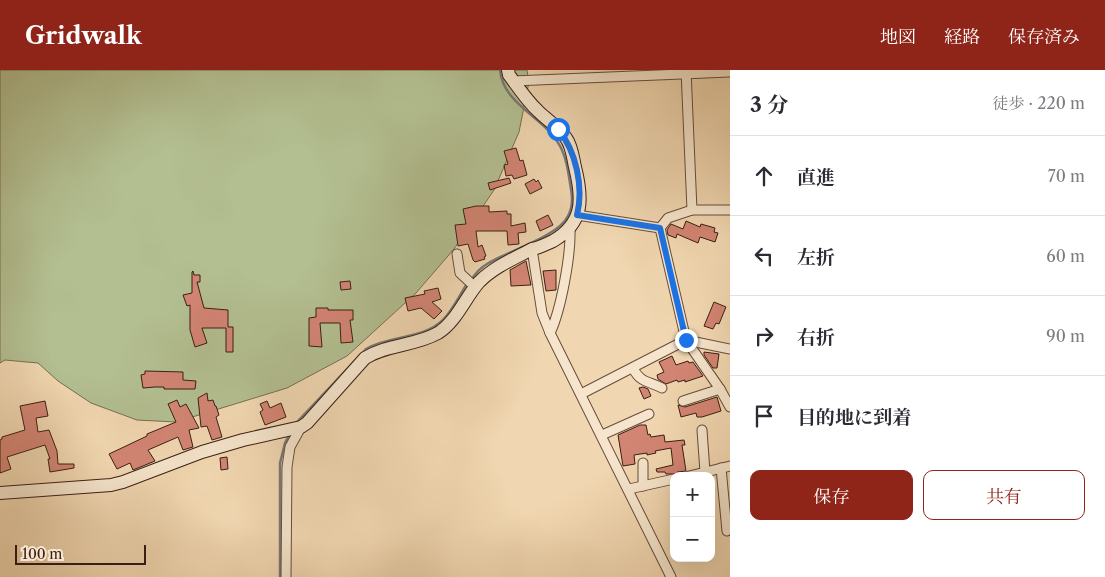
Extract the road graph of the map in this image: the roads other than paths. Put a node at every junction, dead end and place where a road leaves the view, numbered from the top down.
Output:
1 (686, 72) edge
2 (730, 72) edge
3 (511, 75) edge
4 (692, 210) junction
5 (730, 210) edge
6 (577, 215) junction
7 (660, 228) junction
8 (570, 229) junction
9 (532, 250) junction
10 (457, 254) dead end
11 (472, 284) junction
12 (550, 333) junction
13 (686, 340) junction
14 (730, 349) edge
15 (633, 368) junction
16 (662, 388) dead end
17 (720, 388) junction
18 (581, 394) junction
19 (683, 401) dead end
20 (730, 407) edge
21 (649, 414) dead end
22 (296, 428) junction
23 (702, 430) dead end
24 (602, 434) junction
25 (643, 463) dead end
26 (726, 467) edge
27 (705, 472) joint
28 (670, 480) edge
29 (644, 486) junction
30 (629, 489) junction
31 (0, 493) edge
32 (727, 531) dead end
33 (286, 577) edge
34 (671, 577) edge

1 - 2 street
1 - 3 street
1 - 4 street
3 - 6 street
4 - 5 street
4 - 7 street
6 - 7 street
6 - 8 street
7 - 13 street
8 - 9 street
8 - 12 street
9 - 11 street
9 - 12 street
10 - 11 street
11 - 22 street
12 - 18 street
13 - 14 street
13 - 15 street
13 - 17 street
15 - 16 street
15 - 18 street
17 - 19 street
17 - 20 street
18 - 24 street
21 - 24 street
22 - 31 street
22 - 33 street
23 - 27 street
24 - 30 street
25 - 29 street
26 - 27 street
26 - 32 street
28 - 29 street
29 - 30 street
30 - 34 street

